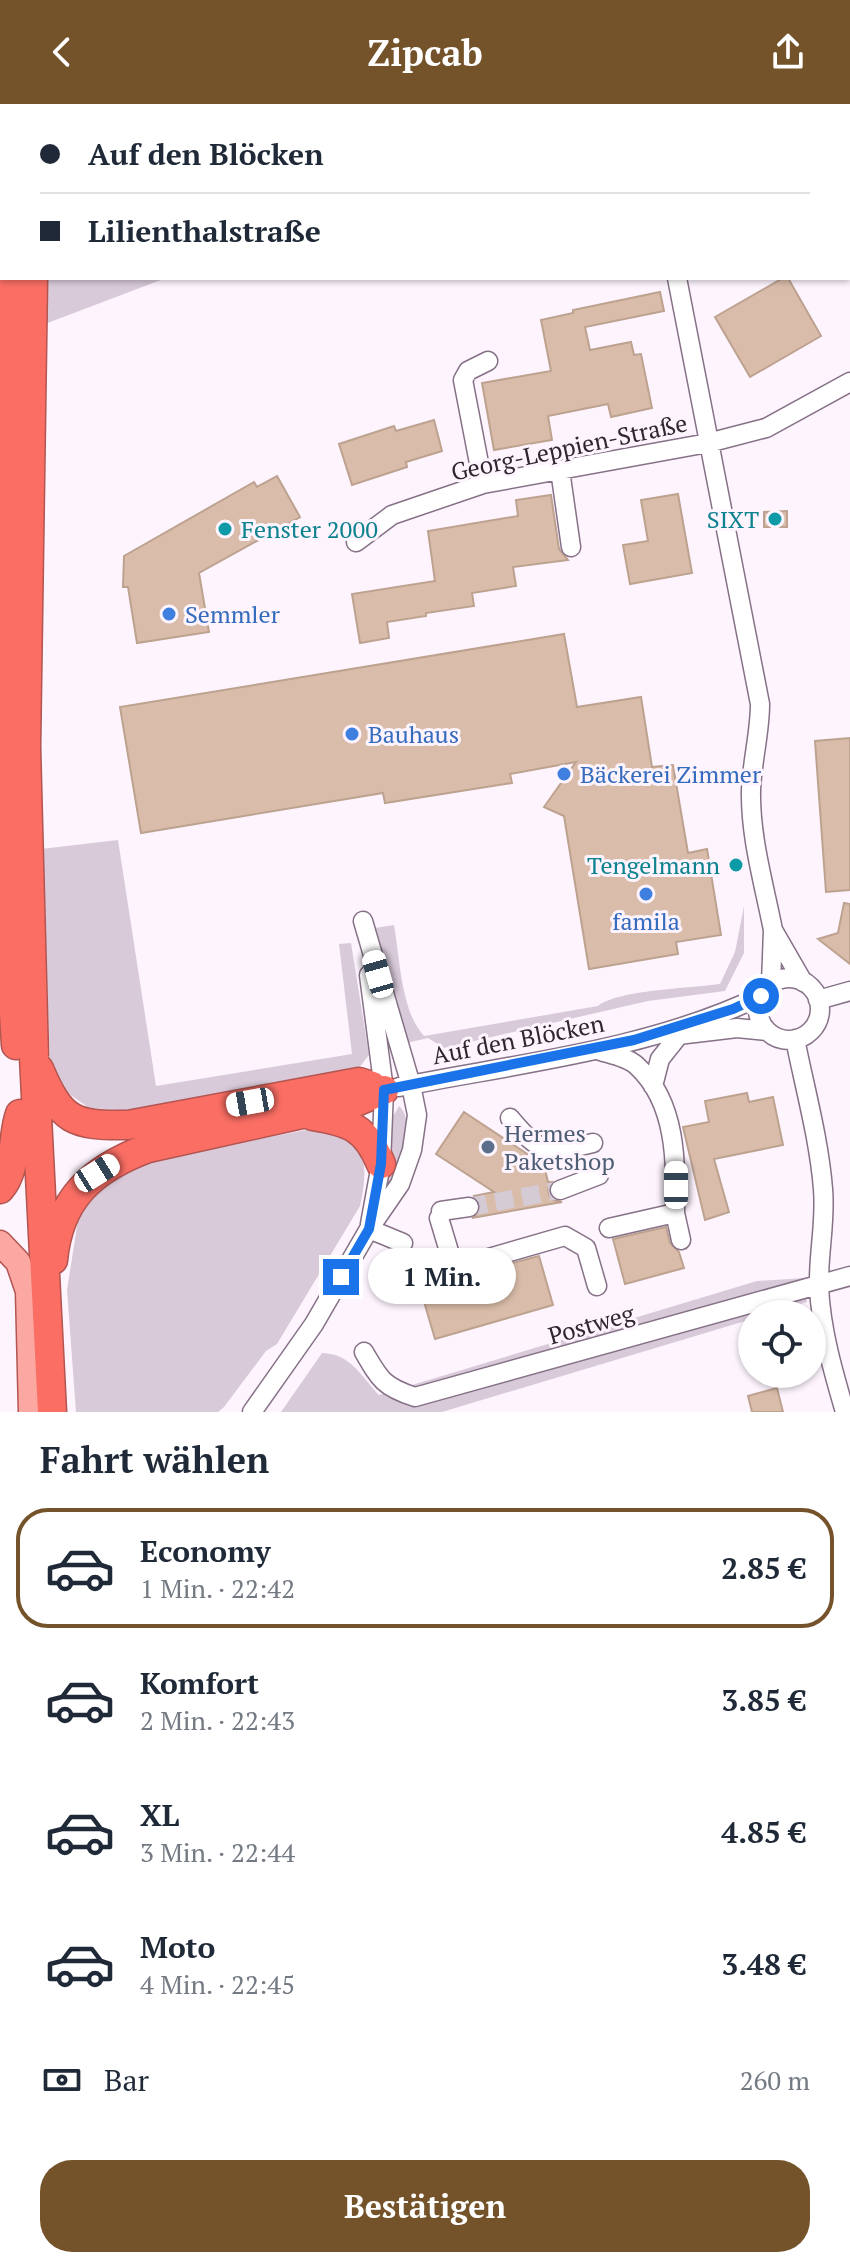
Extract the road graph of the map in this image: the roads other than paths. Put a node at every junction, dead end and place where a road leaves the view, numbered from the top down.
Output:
1 (9, 280) edge
2 (33, 280) edge
3 (677, 280) edge
4 (488, 361) dead end
5 (850, 382) edge
6 (708, 443) junction
7 (560, 470) junction
8 (483, 484) junction
9 (356, 542) dead end
10 (571, 547) dead end
11 (773, 930) junction
12 (803, 982) junction
13 (766, 990) junction
14 (850, 991) edge
15 (818, 1000) junction
16 (767, 1031) junction
17 (679, 1035) junction
18 (795, 1039) junction
19 (634, 1040) junction
20 (597, 1050) junction
21 (34, 1057) junction
22 (653, 1086) junction
23 (398, 1087) junction
24 (20, 1114) junction
25 (304, 1114) junction
26 (510, 1118) dead end
27 (593, 1143) dead end
28 (381, 1164) junction
29 (599, 1175) dead end
30 (0, 1189) edge
31 (560, 1190) tunnel mouth
32 (469, 1207) tunnel mouth
33 (675, 1213) junction
34 (609, 1228) dead end
35 (369, 1229) junction
36 (681, 1240) dead end
37 (0, 1243) edge
38 (403, 1243) dead end
39 (850, 1276) edge
40 (819, 1285) junction
41 (597, 1286) dead end
42 (36, 1294) junction
43 (364, 1352) dead end
44 (31, 1412) edge
45 (52, 1412) edge
46 (252, 1412) edge
47 (845, 1412) edge

1 - 24 highway
2 - 21 highway
3 - 6 street
4 - 8 street
5 - 6 street, Georg-Leppien-Straße
6 - 7 street, Georg-Leppien-Straße
6 - 11 street
7 - 8 street, Georg-Leppien-Straße
7 - 10 street
8 - 9 street, Georg-Leppien-Straße
11 - 12 street
11 - 13 street
12 - 13 street, Auf den Blöcken
12 - 15 street
13 - 16 street
13 - 19 street, Auf den Blöcken
14 - 15 street
15 - 18 street
16 - 17 street, Auf den Blöcken
16 - 18 street, Auf den Blöcken
17 - 19 street, Auf den Blöcken
17 - 22 street
18 - 40 street
19 - 20 street, Auf den Blöcken
20 - 22 street
20 - 23 street, Auf den Blöcken
21 - 23 highway
21 - 42 highway
22 - 33 street
23 - 23 street, Auf den Blöcken
23 - 25 highway
23 - 28 street
23 - 35 street
24 - 30 highway
24 - 42 highway
25 - 28 highway
25 - 42 highway
26 - 27 street
28 - 35 street
29 - 31 street
32 - 41 street
33 - 34 street
33 - 36 street
35 - 38 street
35 - 46 street
37 - 42 main road
39 - 40 street, Postweg
40 - 43 street, Postweg
40 - 47 street
42 - 44 main road
42 - 45 highway

